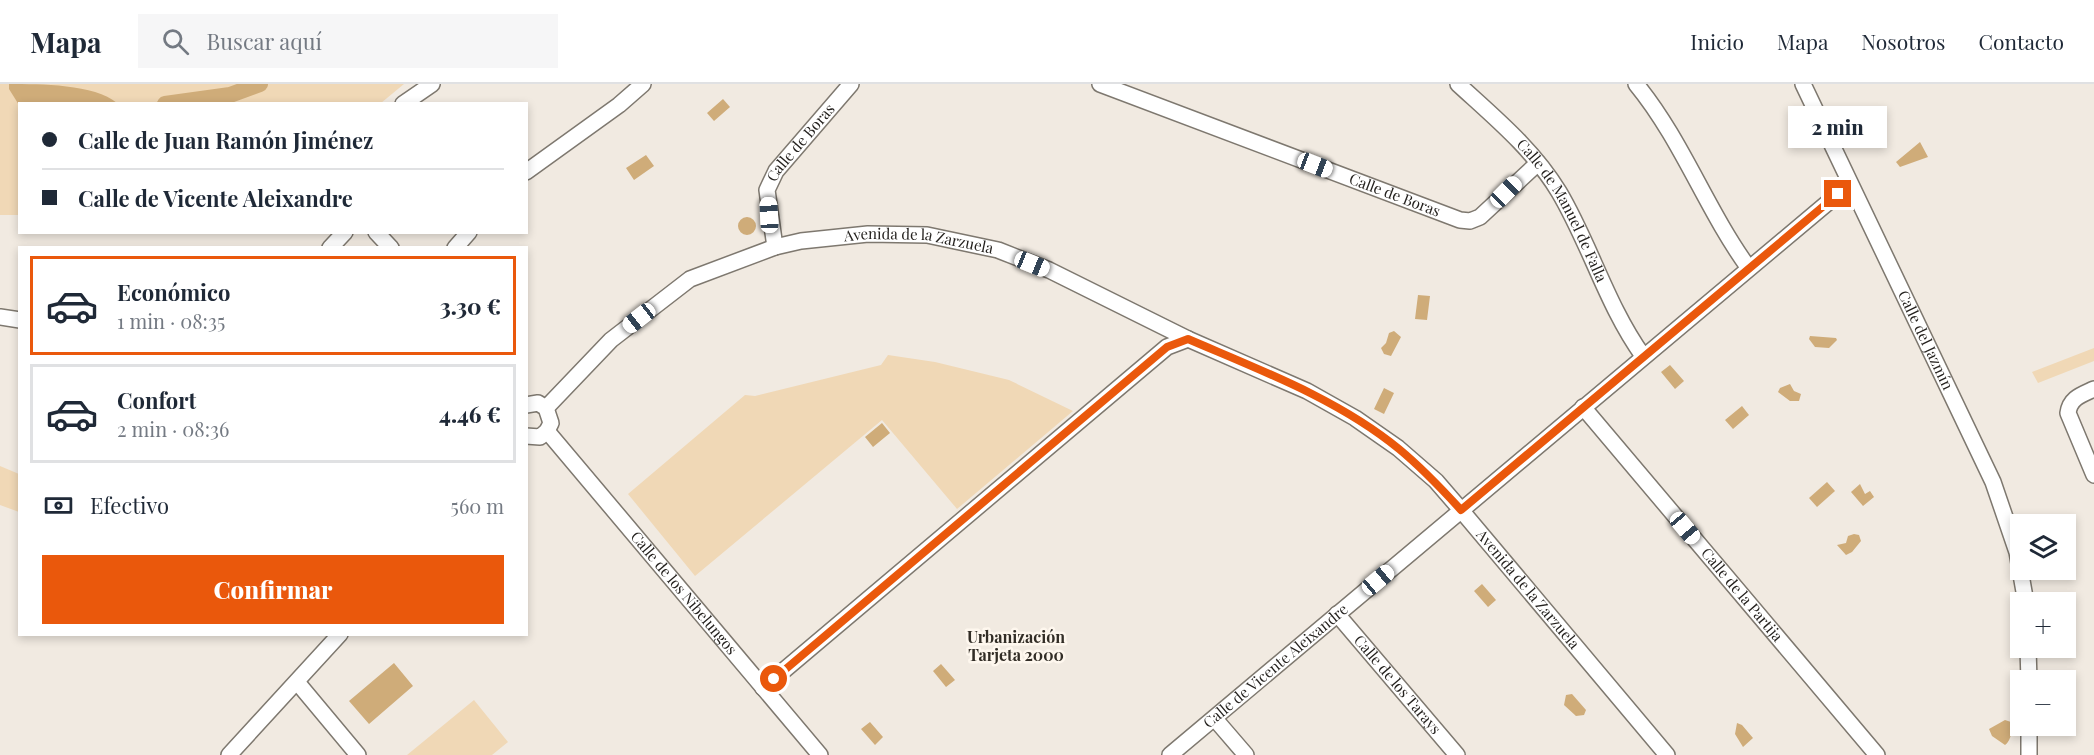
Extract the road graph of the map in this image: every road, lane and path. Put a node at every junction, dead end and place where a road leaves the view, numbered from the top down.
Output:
1 (432, 84) edge
2 (643, 84) edge
3 (851, 84) edge
4 (1100, 84) edge
5 (1458, 84) edge
6 (1636, 84) edge
7 (1803, 84) edge
8 (407, 102) edge
9 (1538, 162) junction
10 (528, 171) edge
11 (1850, 184) junction
12 (378, 234) edge
13 (389, 246) edge
14 (775, 247) junction
15 (1748, 267) junction
16 (0, 317) edge
17 (18, 320) edge
18 (1188, 339) junction
19 (1643, 356) junction
20 (2094, 389) edge
21 (528, 405) edge
22 (1583, 407) junction
23 (546, 408) junction
24 (547, 431) junction
25 (528, 436) edge
26 (2094, 475) edge
27 (1461, 510) junction
28 (2024, 592) edge
29 (1337, 614) junction
30 (338, 636) edge
31 (297, 682) junction
32 (763, 688) junction
33 (1215, 719) junction
34 (2029, 736) edge
35 (229, 755) edge
36 (358, 755) edge
37 (820, 755) edge
38 (1170, 755) edge
39 (1246, 755) edge
40 (1457, 755) edge
41 (1667, 755) edge
42 (1877, 755) edge
43 (2029, 755) edge

1 - 8 street
2 - 10 street
3 - 14 street, Calle de Boras
4 - 9 street, Calle de Boras
5 - 9 street, Calle de Manuel de Falla
6 - 15 street
7 - 11 street, Calle del Jazmín
9 - 19 street, Calle de Manuel de Falla
11 - 15 street, Calle de Vicente Aleixandre
11 - 28 street, Calle del Jazmín
12 - 13 street
14 - 18 street, Avenida de la Zarzuela
14 - 23 street, Avenida de la Zarzuela
15 - 19 street, Calle de Vicente Aleixandre
16 - 17 street
18 - 27 street, Avenida de la Zarzuela
18 - 32 street
19 - 22 street, Calle de Vicente Aleixandre
20 - 26 street
21 - 23 street
22 - 27 street, Calle de Vicente Aleixandre
22 - 42 street, Calle de la Partija
23 - 24 street
24 - 25 street
24 - 32 street, Calle de los Nibelungos
27 - 29 street, Calle de Vicente Aleixandre
27 - 41 street, Avenida de la Zarzuela
29 - 33 street, Calle de Vicente Aleixandre
29 - 40 street, Calle de los Tarays
30 - 31 street
31 - 35 street
31 - 36 street
32 - 37 street, Calle de los Nibelungos
33 - 38 street, Calle de Vicente Aleixandre
33 - 39 street
34 - 43 street

